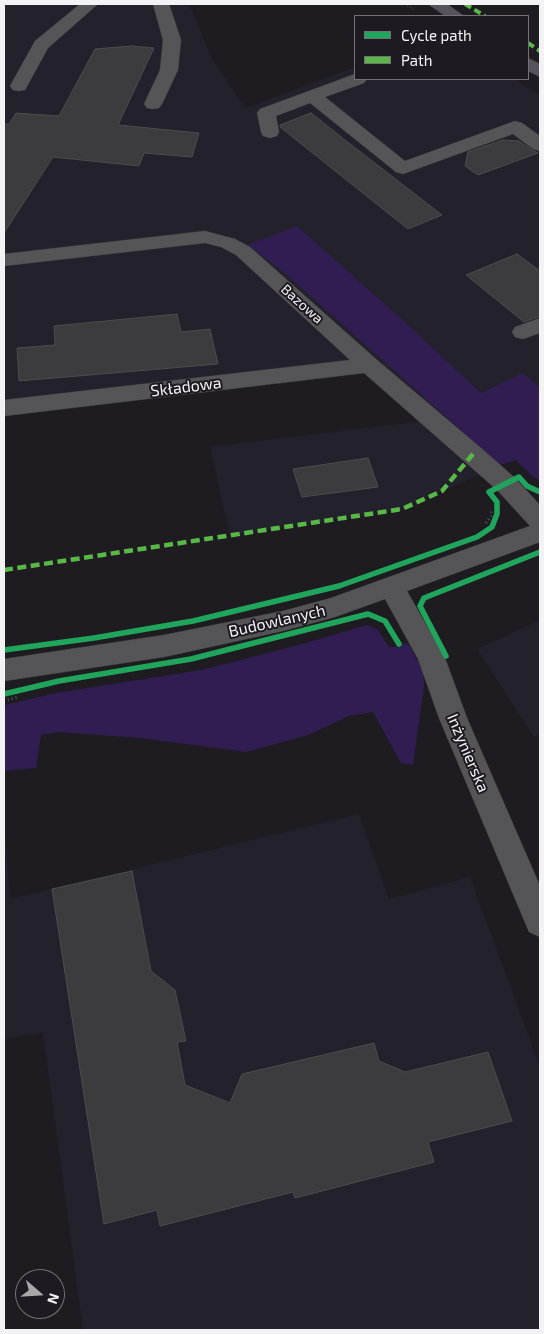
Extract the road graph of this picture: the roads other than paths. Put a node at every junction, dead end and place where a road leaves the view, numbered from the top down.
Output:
1 (90, 4) edge
2 (160, 4) edge
3 (436, 4) edge
4 (454, 15) edge
5 (529, 64) edge
6 (540, 72) edge
7 (355, 80) edge
8 (19, 86) dead end
9 (312, 96) junction
10 (153, 104) dead end
11 (270, 132) dead end
12 (540, 145) edge
13 (4, 260) edge
14 (369, 365) junction
15 (4, 408) edge
16 (540, 521) edge
17 (540, 532) edge
18 (391, 587) junction
19 (12, 680) edge
20 (540, 922) edge

1 - 8 street
2 - 10 street
3 - 4 main road
5 - 6 main road
7 - 9 street
9 - 11 street
9 - 12 street
13 - 14 street, Bazowa
14 - 15 street, Składowa
14 - 16 street, Bazowa
17 - 18 street, Budowlanych
18 - 19 street, Budowlanych
18 - 20 street, Inżynierska

